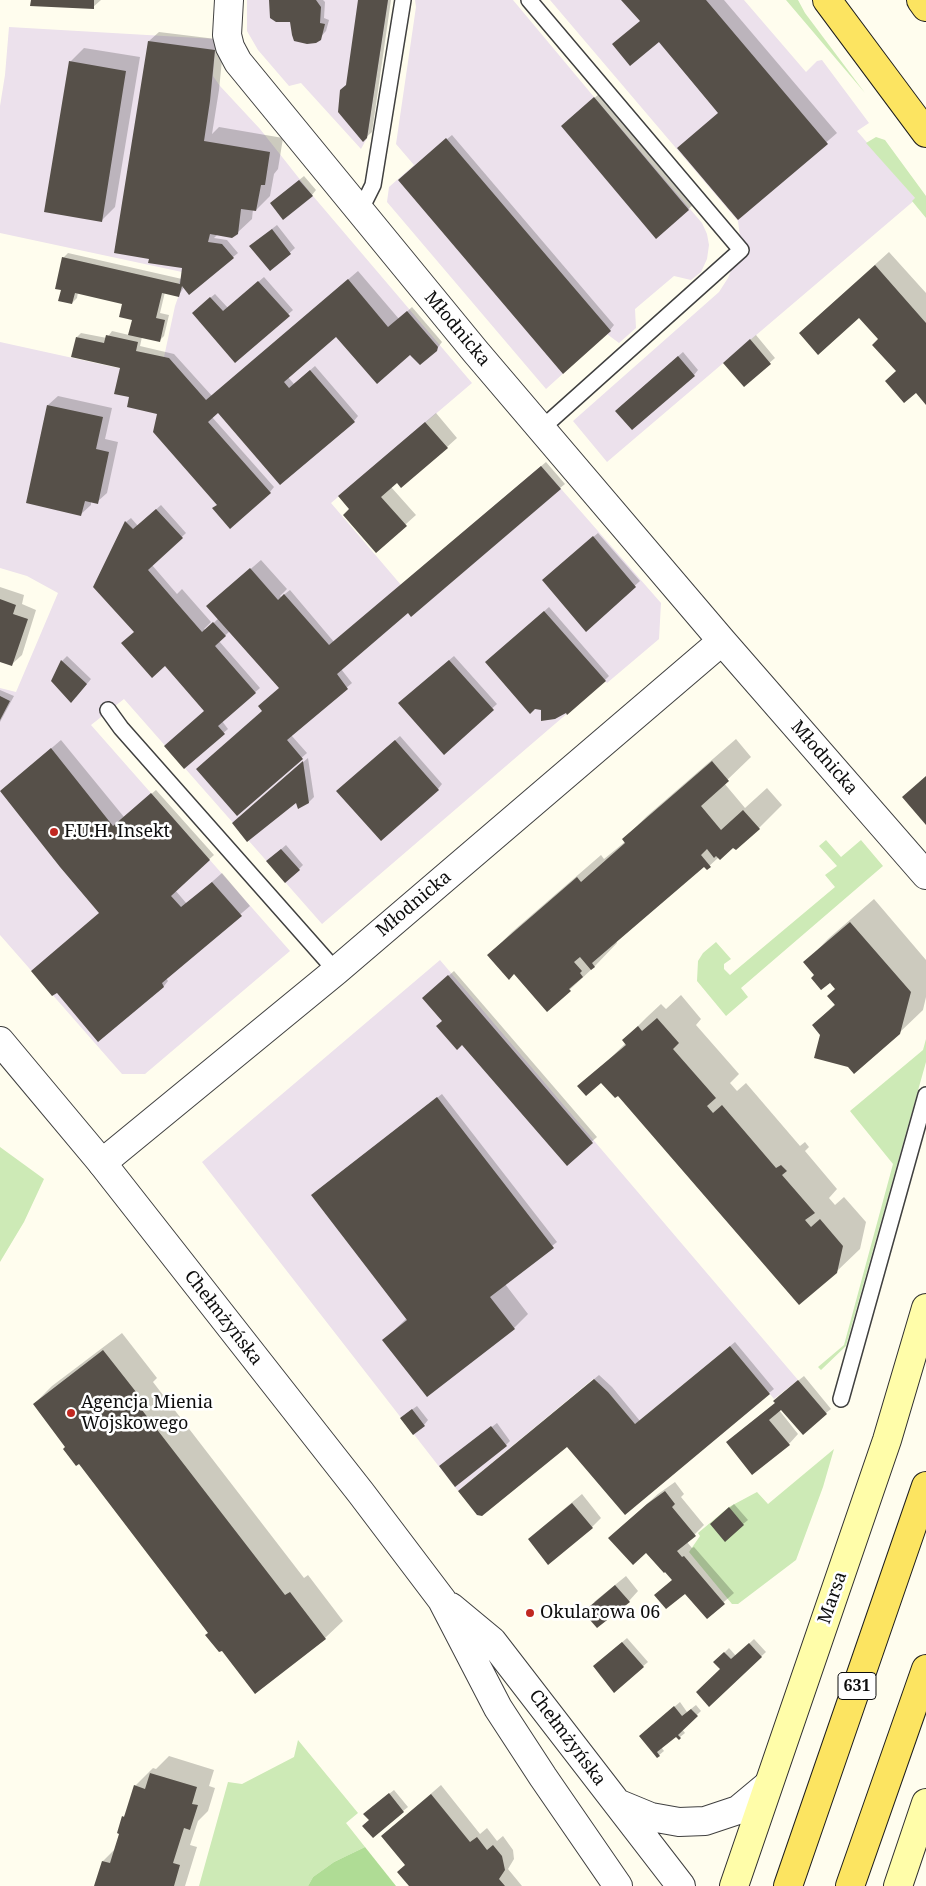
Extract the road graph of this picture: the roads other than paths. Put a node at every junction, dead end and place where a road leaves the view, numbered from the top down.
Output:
1 (229, 0) edge
2 (403, 0) edge
3 (529, 0) edge
4 (827, 0) edge
5 (921, 0) edge
6 (926, 7) edge
7 (926, 133) edge
8 (360, 211) junction
9 (541, 429) junction
10 (722, 641) junction
11 (108, 710) dead end
12 (926, 875) edge
13 (336, 970) junction
14 (0, 1041) edge
15 (926, 1095) edge
16 (102, 1163) junction
17 (926, 1308) edge
18 (841, 1399) dead end
19 (926, 1486) edge
20 (442, 1600) junction
21 (926, 1669) edge
22 (768, 1785) junction
23 (615, 1802) junction
24 (926, 1804) edge
25 (618, 1886) edge
26 (681, 1886) edge
27 (734, 1886) edge
28 (788, 1886) edge
29 (850, 1886) edge
30 (898, 1886) edge

1 - 8 street, Młodnicka
2 - 8 lane
3 - 9 lane
4 - 7 main road
5 - 6 main road
8 - 9 street, Młodnicka
9 - 10 street, Młodnicka
10 - 12 street, Młodnicka
10 - 13 street, Młodnicka
11 - 13 lane
13 - 16 street, Młodnicka
14 - 16 street, Chełmżyńska
15 - 18 lane
16 - 20 street, Chełmżyńska
17 - 22 main road, Marsa
19 - 28 main road, 631
20 - 23 street, Chełmżyńska
20 - 25 street, Chełmżyńska
21 - 29 main road
22 - 23 street
22 - 27 main road, Marsa
23 - 26 street, Chełmżyńska
24 - 30 main road

